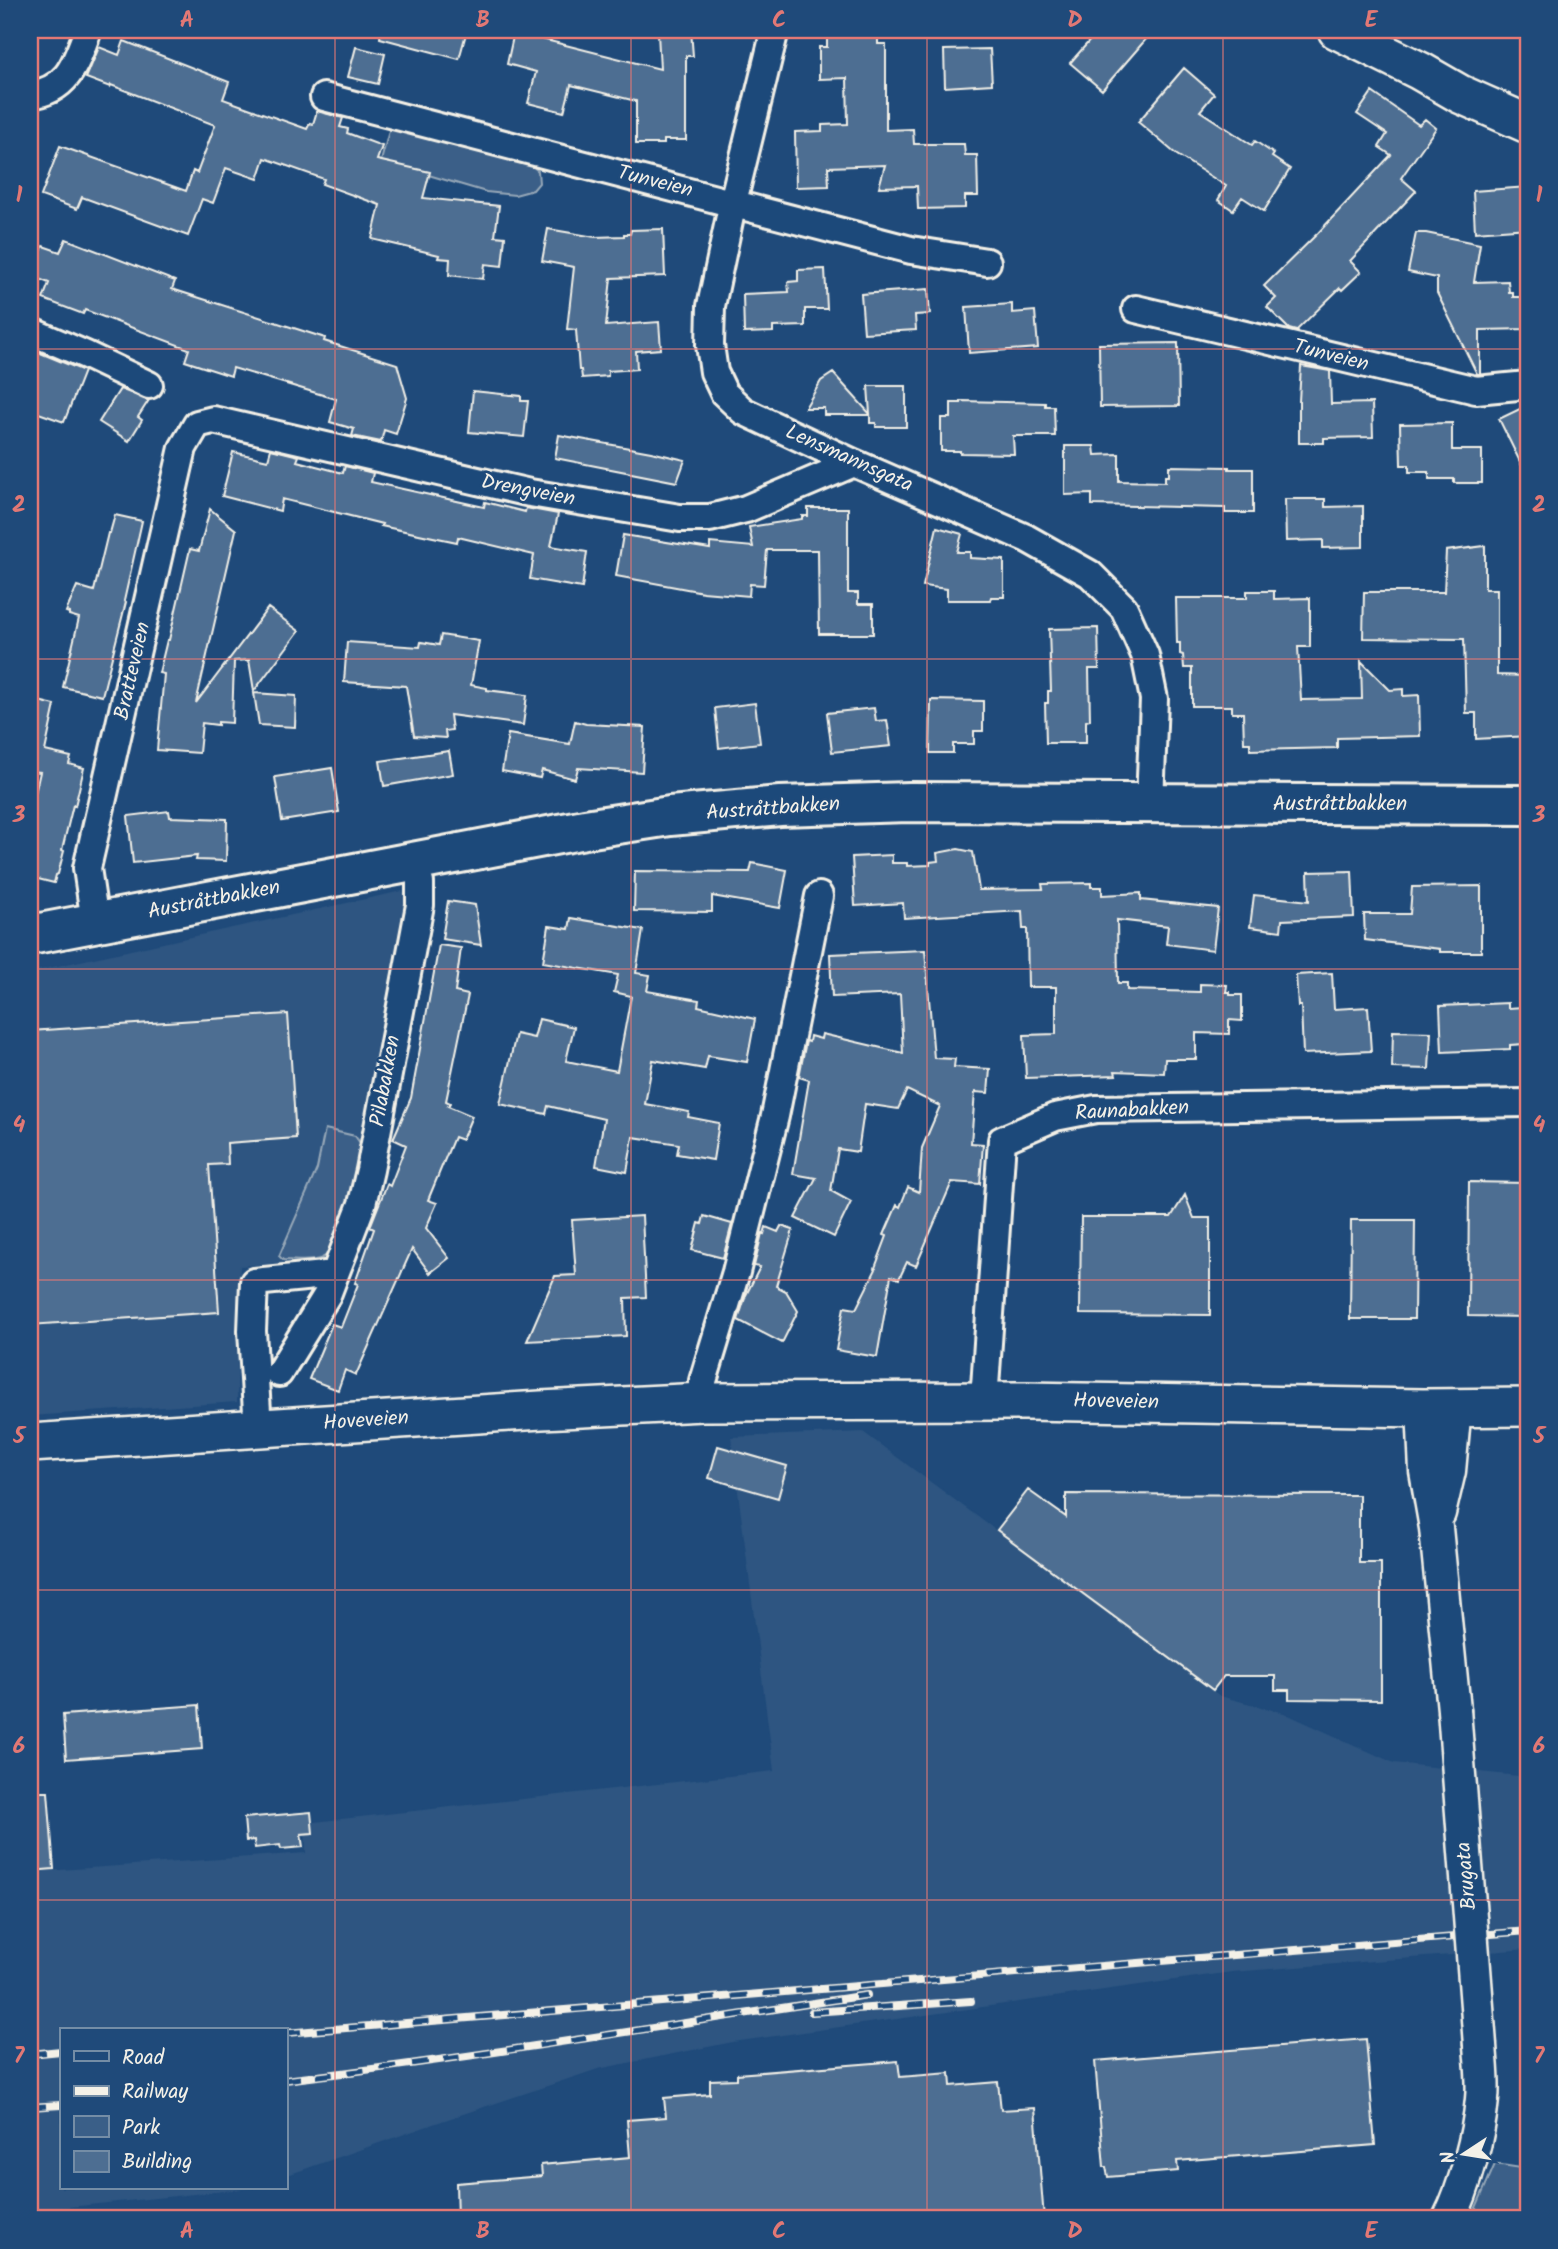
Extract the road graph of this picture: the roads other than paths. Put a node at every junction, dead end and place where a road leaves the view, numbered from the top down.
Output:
1 (89, 30) edge
2 (775, 30) edge
3 (1337, 30) edge
4 (30, 95) edge
5 (324, 97) dead end
6 (1528, 124) edge
7 (733, 202) junction
8 (987, 262) dead end
9 (1136, 309) dead end
10 (30, 331) edge
11 (149, 385) dead end
12 (1528, 385) edge
13 (197, 424) joint
14 (854, 463) junction
15 (1150, 803) junction
16 (1528, 805) edge
17 (420, 883) dead end
18 (819, 896) dead end
19 (95, 922) junction
20 (30, 935) edge
21 (1528, 1103) edge
22 (335, 1274) junction
23 (279, 1373) dead end
24 (984, 1401) junction
25 (703, 1402) junction
26 (1528, 1406) edge
27 (1439, 1407) junction
28 (258, 1427) junction
29 (30, 1443) edge
30 (1449, 2219) edge

1 - 4 street
2 - 7 street, Lensmannsgata
3 - 6 main road
5 - 7 street, Tunveien
7 - 8 street, Tunveien
7 - 14 street, Lensmannsgata
9 - 12 street, Tunveien
10 - 11 street
13 - 14 street, Drengveien
13 - 19 street, Bratteveien
14 - 15 street, Lensmannsgata
15 - 16 main road, Austråttbakken
15 - 19 main road, Austråttbakken
17 - 22 street, Pilabakken
18 - 25 street
19 - 20 main road, Austråttbakken
21 - 24 street, Raunabakken
22 - 23 street, Pilabakken
22 - 28 street
24 - 25 main road, Hoveveien
24 - 27 main road, Hoveveien
25 - 28 main road, Hoveveien
26 - 27 main road, Hoveveien
27 - 30 street, Brugata, bridge
28 - 29 main road, Hoveveien

